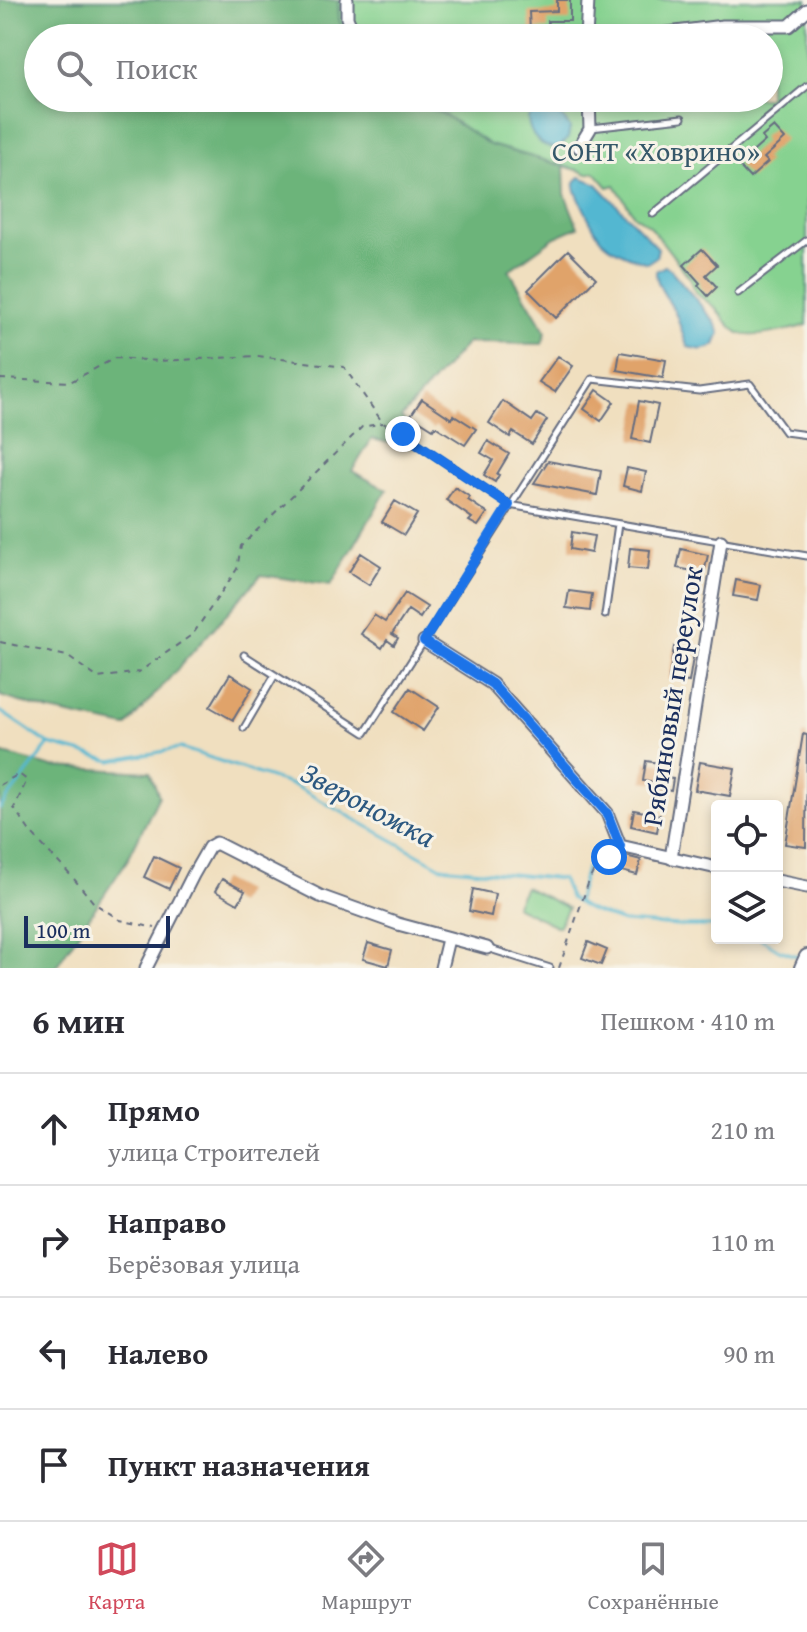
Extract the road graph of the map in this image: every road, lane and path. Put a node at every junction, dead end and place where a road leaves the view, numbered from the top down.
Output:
1 (347, 0) edge
2 (588, 0) edge
3 (807, 10) edge
4 (350, 24) edge
5 (587, 24) edge
6 (783, 26) edge
7 (807, 86) edge
8 (783, 106) edge
9 (589, 112) edge
10 (776, 112) edge
11 (682, 118) dead end
12 (590, 129) junction
13 (579, 147) dead end
14 (653, 214) dead end
15 (807, 240) edge
16 (738, 293) dead end
17 (0, 379) edge
18 (383, 423) junction
19 (403, 434) joint
20 (807, 435) edge
21 (509, 505) junction
22 (618, 524) junction
23 (721, 541) junction
24 (807, 556) edge
25 (605, 615) dead end
26 (424, 641) junction
27 (0, 642) edge
28 (244, 655) dead end
29 (275, 675) junction
30 (244, 728) dead end
31 (0, 785) edge
32 (620, 846) junction
33 (671, 858) junction
34 (711, 867) edge
35 (783, 882) edge
36 (807, 887) edge
37 (165, 931) junction
38 (448, 939) junction
39 (487, 948) joint
40 (146, 968) edge
41 (441, 968) edge
42 (550, 968) edge
43 (559, 968) edge

1 - 4 street
2 - 5 street
3 - 6 street
7 - 8 lane
9 - 12 street
10 - 14 lane
11 - 12 lane
12 - 13 street
15 - 16 lane
17 - 18 path
18 - 19 path
18 - 27 path
19 - 21 lane
20 - 21 lane
21 - 22 lane
21 - 26 lane
22 - 23 lane
22 - 25 lane
23 - 24 lane
23 - 33 street, Рябиновый переулок
26 - 29 lane
26 - 32 street
28 - 29 lane
29 - 30 lane
31 - 37 path
32 - 33 street
32 - 43 path
33 - 34 street
35 - 36 street
37 - 38 street
37 - 40 street
38 - 39 street
38 - 41 street
39 - 42 lane

